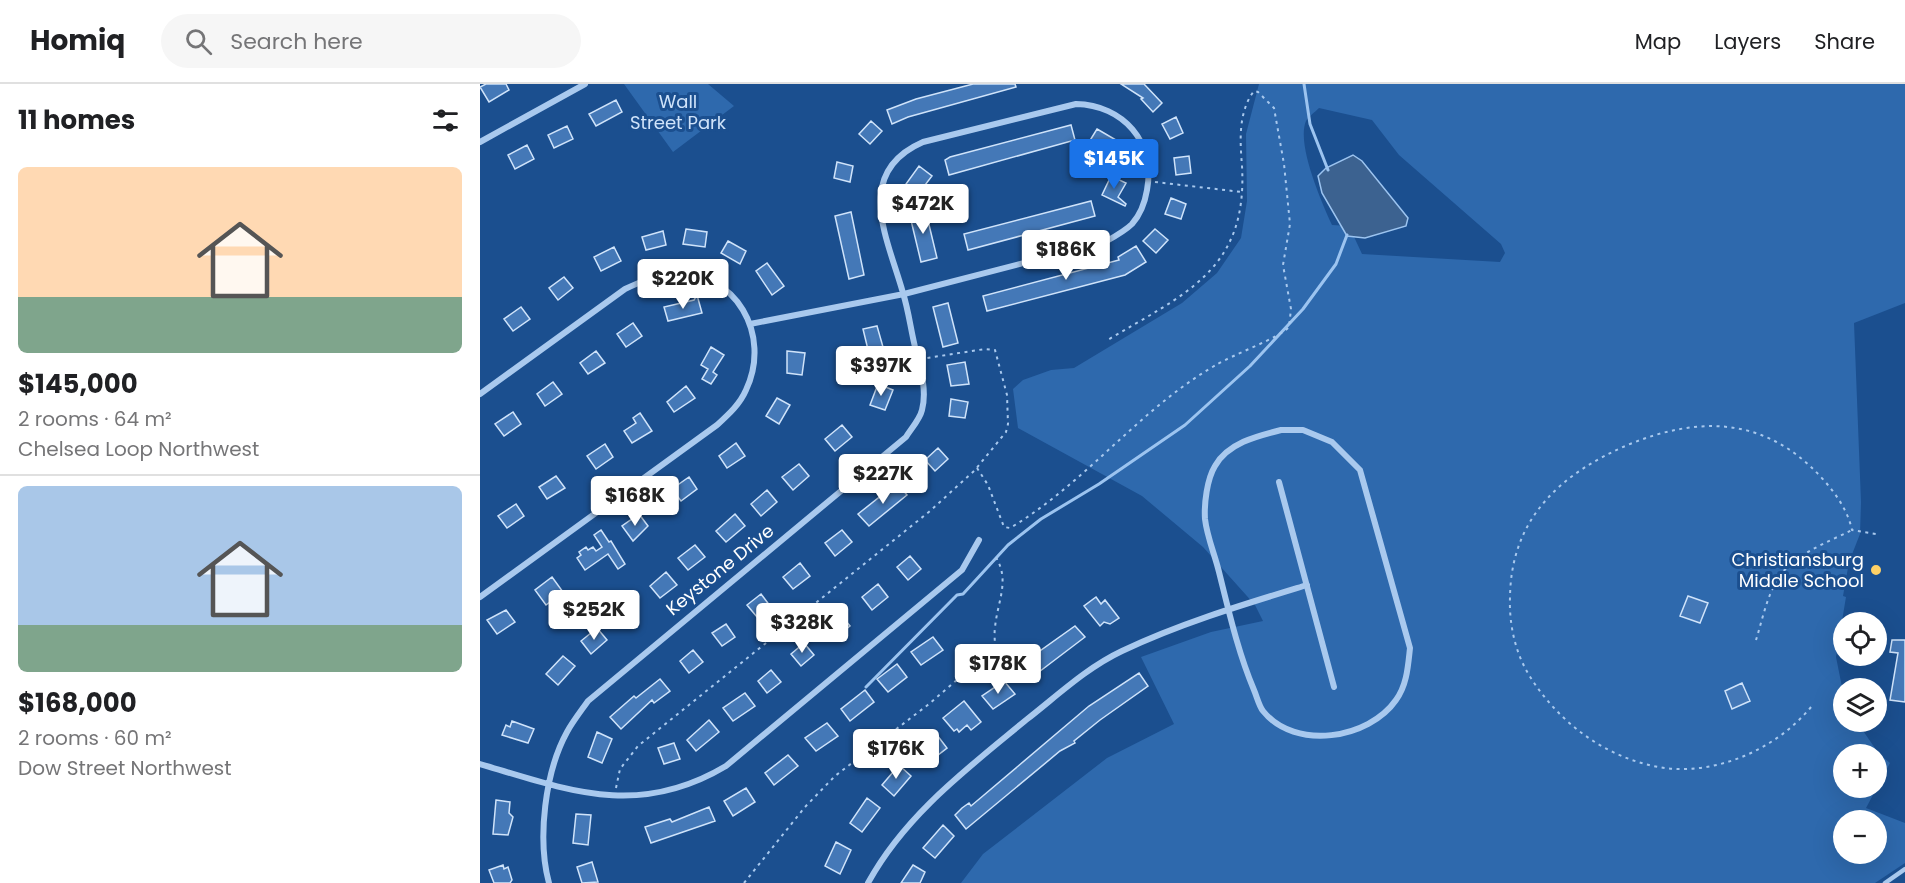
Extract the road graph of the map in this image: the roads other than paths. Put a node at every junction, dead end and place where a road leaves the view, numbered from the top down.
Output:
1 (585, 84) edge
2 (480, 142) edge
3 (904, 294) junction
4 (750, 324) junction
5 (480, 394) edge
6 (1279, 482) dead end
7 (979, 540) dead end
8 (1307, 585) junction
9 (480, 597) edge
10 (1227, 609) junction
11 (1334, 687) dead end
12 (480, 764) edge
13 (549, 784) junction
14 (1905, 869) edge
15 (549, 883) edge
16 (868, 883) edge
17 (1885, 883) edge

1 - 2 street
3 - 3 street, Keystone Drive
3 - 4 street
3 - 13 street, Keystone Drive
4 - 5 street
4 - 9 street
6 - 8 street
7 - 13 street
8 - 10 street
8 - 11 street
10 - 10 street
10 - 16 street
12 - 13 street
13 - 15 street, Keystone Drive
14 - 17 lane

